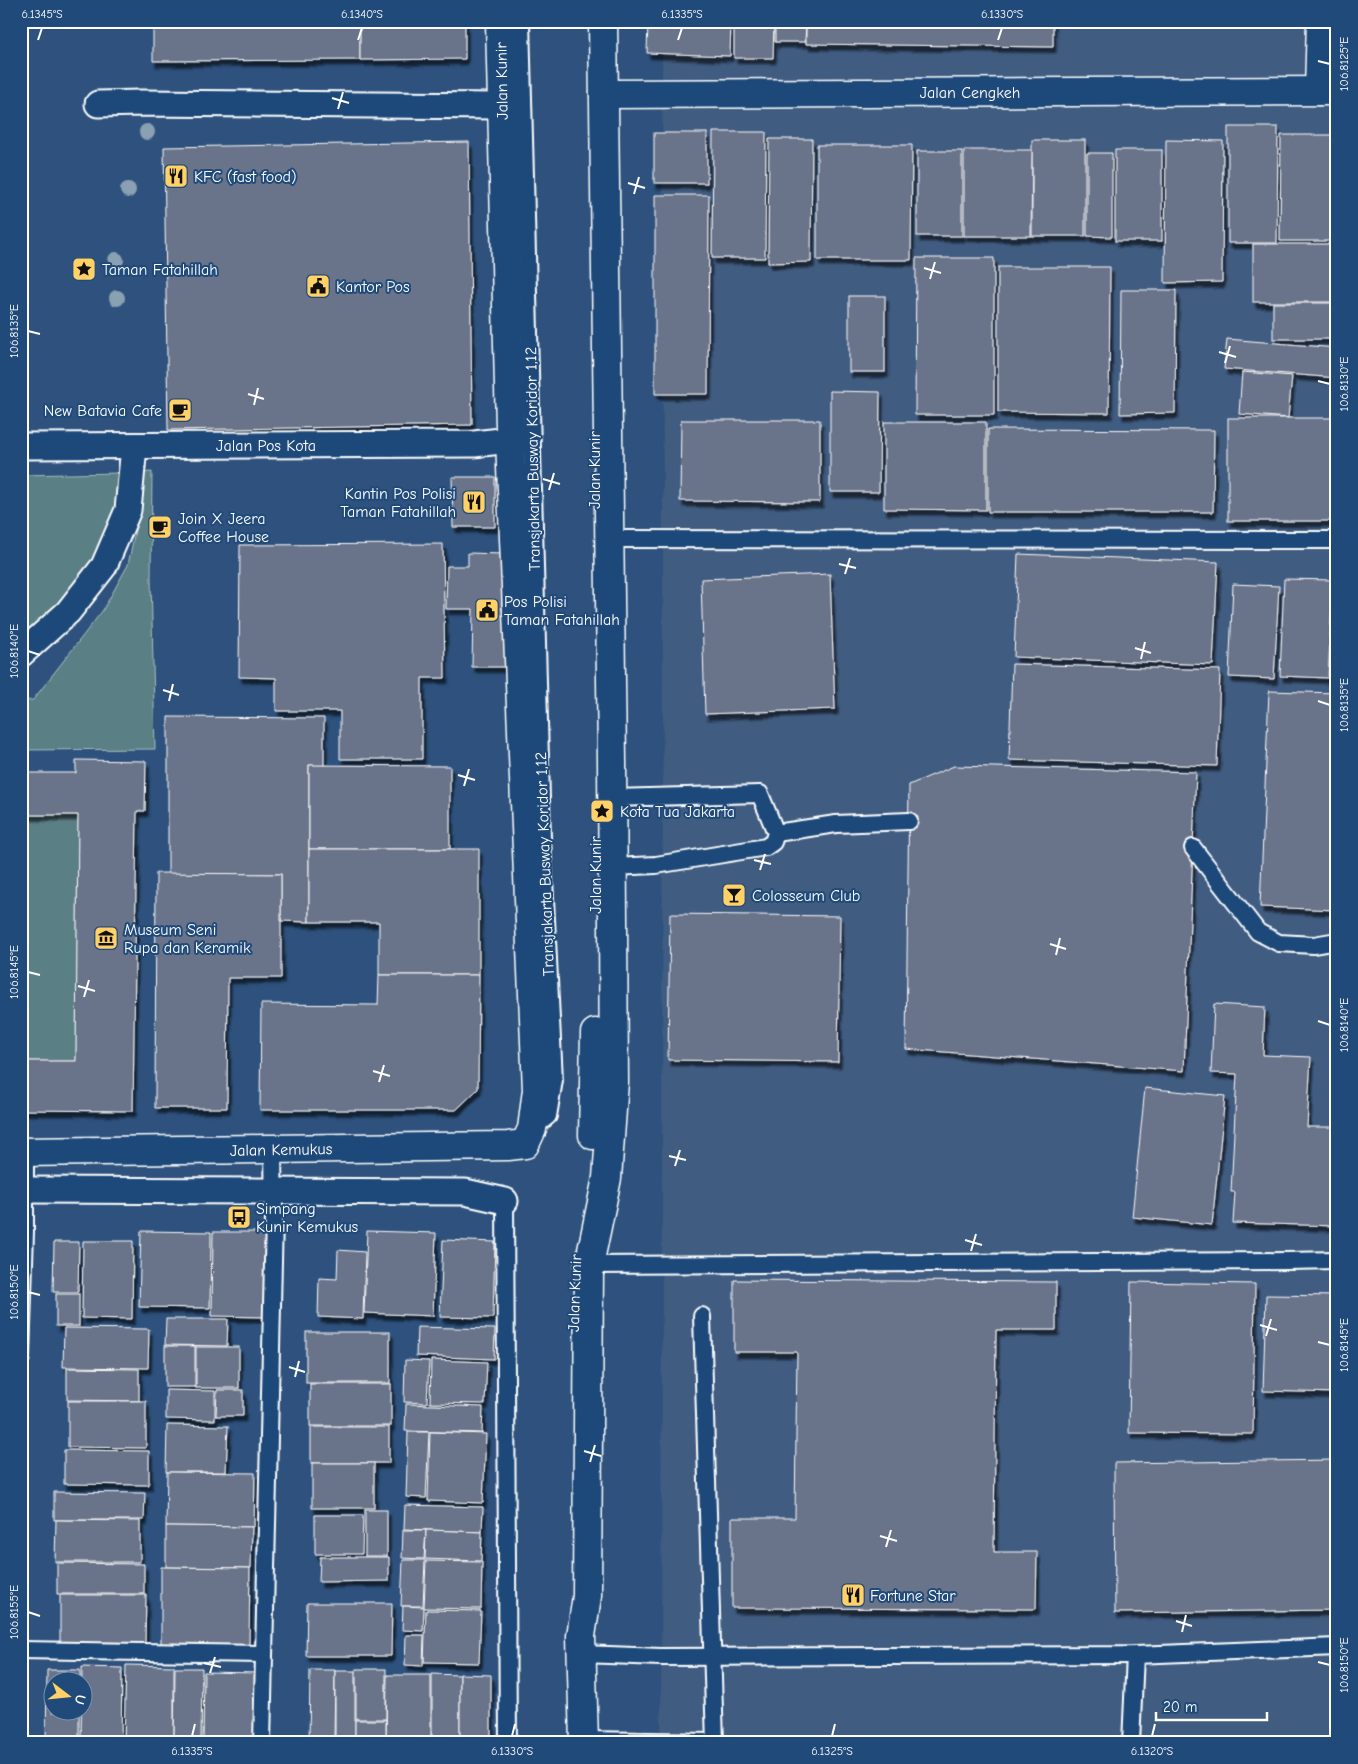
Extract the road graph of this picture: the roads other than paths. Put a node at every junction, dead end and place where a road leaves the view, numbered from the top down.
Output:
1 (500, 21) edge
2 (521, 21) edge
3 (593, 21) edge
4 (603, 21) edge
5 (1321, 21) edge
6 (1328, 91) edge
7 (604, 94) junction
8 (98, 104) dead end
9 (501, 106) junction
10 (510, 440) junction
11 (21, 446) edge
12 (134, 446) junction
13 (609, 539) junction
14 (1337, 540) edge
15 (21, 654) edge
16 (612, 798) junction
17 (909, 821) dead end
18 (776, 833) junction
19 (1193, 848) dead end
20 (612, 867) junction
21 (1337, 941) edge
22 (532, 1129) junction
23 (272, 1149) junction
24 (23, 1152) edge
25 (26, 1190) junction
26 (274, 1192) junction
27 (504, 1201) joint
28 (1337, 1260) edge
29 (589, 1265) junction
30 (702, 1316) dead end
31 (21, 1358) edge
32 (582, 1645) junction
33 (1337, 1647) edge
34 (21, 1650) edge
35 (263, 1654) junction
36 (1135, 1655) junction
37 (713, 1656) junction
38 (584, 1741) edge
39 (714, 1742) edge
40 (262, 1743) edge
41 (508, 1743) edge
42 (1131, 1743) edge

1 - 9 street, Jalan Kunir
2 - 22 lane, Transjakarta Busway Koridor 1,12
3 - 32 street, Jalan Kunir
4 - 7 street, Jalan Kunir
5 - 6 street
6 - 7 street, Jalan Cengkeh
7 - 13 street, Jalan Kunir
8 - 9 street
9 - 10 street, Jalan Kunir
10 - 12 street, Jalan Pos Kota
10 - 22 street, Jalan Kunir
11 - 12 street, Jalan Pos Kota
12 - 15 street
13 - 14 lane
13 - 16 street, Jalan Kunir
16 - 18 lane
16 - 20 street, Jalan Kunir
17 - 18 lane
18 - 20 lane
19 - 21 lane
20 - 29 street, Jalan Kunir
22 - 23 street, Jalan Kemukus
23 - 24 street, Jalan Kemukus
23 - 26 lane
24 - 25 lane
25 - 26 street
25 - 31 lane
26 - 27 street
26 - 35 lane
27 - 41 lane
28 - 29 lane
29 - 32 street, Jalan Kunir
30 - 37 lane
32 - 37 lane
32 - 38 street, Jalan Kunir
33 - 36 lane
34 - 35 lane
35 - 40 lane
36 - 37 lane
36 - 42 lane
37 - 39 lane
38 - 39 lane

